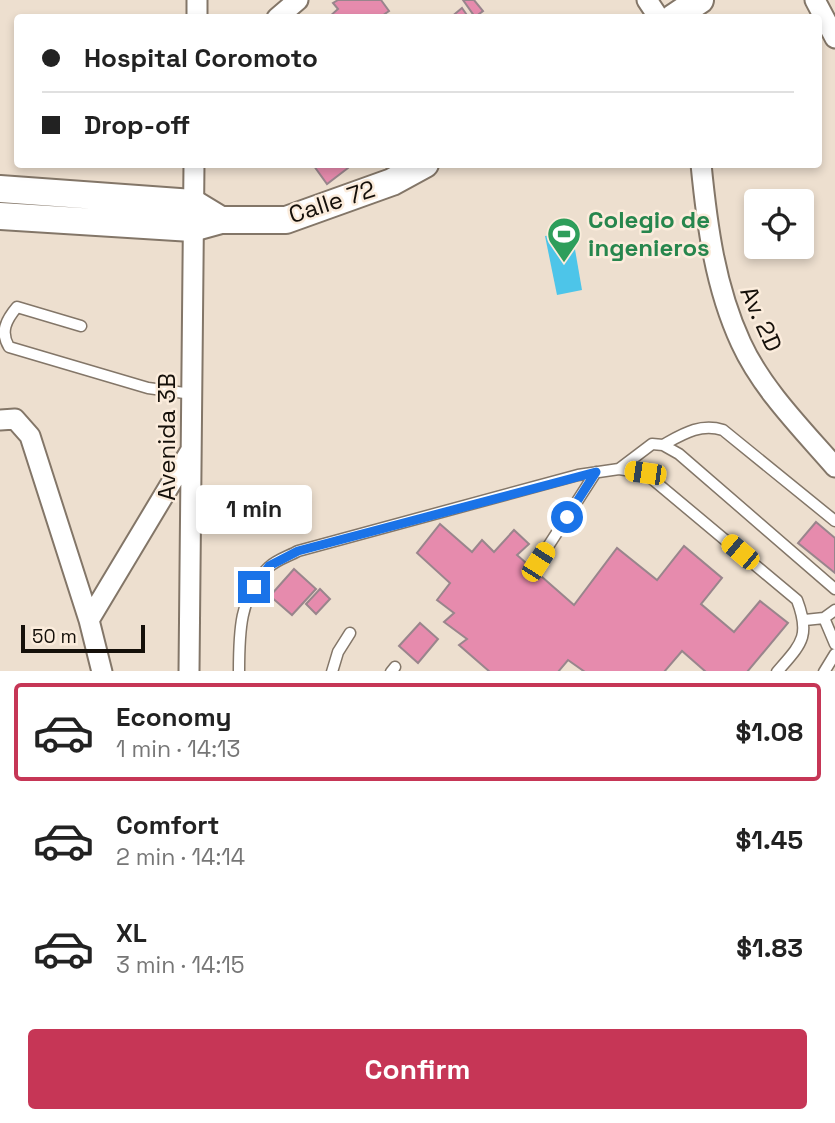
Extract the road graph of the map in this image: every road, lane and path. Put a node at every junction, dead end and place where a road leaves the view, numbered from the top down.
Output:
1 (298, 0) edge
2 (700, 0) edge
3 (815, 0) edge
4 (282, 14) edge
5 (679, 14) edge
6 (835, 38) edge
7 (194, 168) edge
8 (418, 168) edge
9 (701, 168) edge
10 (0, 189) edge
11 (0, 216) edge
12 (193, 216) junction
13 (81, 326) dead end
14 (192, 394) junction
15 (0, 420) edge
16 (663, 445) junction
17 (192, 448) junction
18 (835, 467) edge
19 (619, 469) junction
20 (596, 472) junction
21 (835, 522) edge
22 (538, 562) dead end
23 (835, 589) edge
24 (835, 610) edge
25 (824, 618) junction
26 (89, 620) junction
27 (805, 620) junction
28 (349, 633) dead end
29 (835, 644) edge
30 (835, 654) edge
31 (102, 671) edge
32 (189, 671) edge
33 (239, 671) edge
34 (332, 671) edge
35 (777, 671) edge
36 (824, 671) edge

1 - 4 street
2 - 5 street
3 - 6 street
7 - 12 street, Avenida 3B
8 - 12 street, Calle 72
9 - 18 street, Av. 2D
10 - 12 street
11 - 12 street
12 - 14 street, Avenida 3B
13 - 14 lane
14 - 17 street, Avenida 3B
15 - 26 street
16 - 19 lane
16 - 21 lane
16 - 23 lane
17 - 26 street
17 - 32 street, Avenida 3B
19 - 20 lane
19 - 27 lane
20 - 22 lane
20 - 33 lane
24 - 25 lane
25 - 27 lane
25 - 29 lane
26 - 31 street
27 - 35 lane
28 - 34 lane
30 - 36 lane

